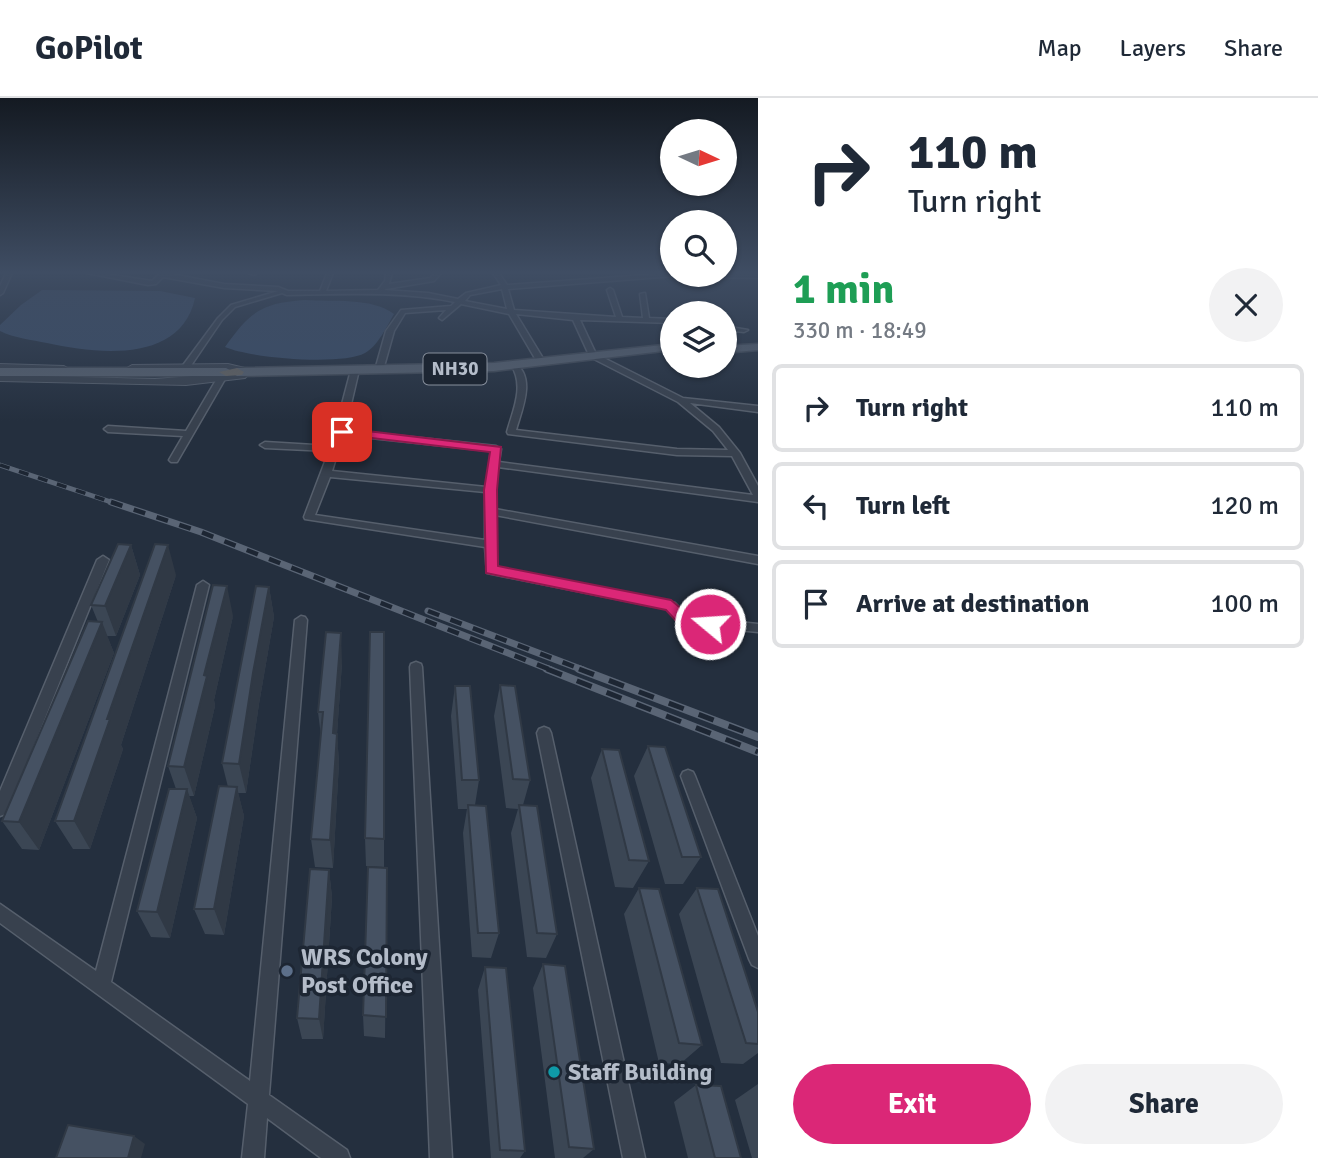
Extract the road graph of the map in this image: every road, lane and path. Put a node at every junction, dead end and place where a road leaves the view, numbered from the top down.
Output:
1 (218, 322) edge
2 (396, 322) edge
3 (518, 322) edge
4 (578, 322) edge
5 (737, 329) edge
6 (744, 330) dead end
7 (758, 341) edge
8 (737, 342) edge
9 (660, 348) edge
10 (758, 348) edge
11 (737, 349) edge
12 (593, 355) junction
13 (660, 356) edge
14 (540, 360) junction
15 (608, 363) junction
16 (0, 367) edge
17 (517, 367) junction
18 (185, 368) junction
19 (379, 370) junction
20 (0, 372) edge
21 (235, 373) junction
22 (354, 373) junction
23 (0, 378) edge
24 (681, 400) junction
25 (758, 409) edge
26 (108, 429) dead end
27 (342, 432) junction
28 (189, 434) junction
29 (265, 445) dead end
30 (336, 449) junction
31 (735, 453) junction
32 (174, 460) dead end
33 (494, 464) junction
34 (329, 474) junction
35 (490, 490) junction
36 (758, 494) edge
37 (489, 511) junction
38 (490, 544) junction
39 (103, 560) dead end
40 (758, 560) edge
41 (203, 585) dead end
42 (301, 620) dead end
43 (758, 628) edge
44 (416, 667) dead end
45 (544, 733) dead end
46 (688, 776) dead end
47 (0, 809) edge
48 (0, 913) edge
49 (758, 959) edge
50 (101, 986) junction
51 (258, 1100) junction
52 (253, 1158) edge
53 (339, 1158) edge
54 (441, 1158) edge
55 (634, 1158) edge

1 - 18 street
2 - 19 street
3 - 14 street
4 - 12 street
5 - 6 street
7 - 8 main road
9 - 12 main road, NH30
10 - 11 main road
12 - 14 main road, NH30
12 - 15 street
13 - 15 main road, NH30
14 - 17 main road, NH30
15 - 17 main road, NH30
15 - 24 street
16 - 18 street
17 - 19 main road, NH30
17 - 22 main road, NH30
17 - 31 street
18 - 21 street
19 - 22 main road, NH30
20 - 21 main road, NH30
21 - 22 main road, NH30
21 - 23 street
21 - 28 street
22 - 27 street
24 - 25 street
24 - 31 street
26 - 28 street
27 - 30 street
27 - 33 street
28 - 32 street
29 - 30 street
30 - 34 street
31 - 36 street
33 - 35 street
33 - 36 street
34 - 35 street
34 - 38 street
35 - 37 street
37 - 38 street
37 - 40 street
38 - 43 street
39 - 47 street
41 - 50 street
42 - 51 street
44 - 54 street
45 - 55 street
46 - 49 street
48 - 50 street
50 - 51 street
51 - 52 street
51 - 53 street

